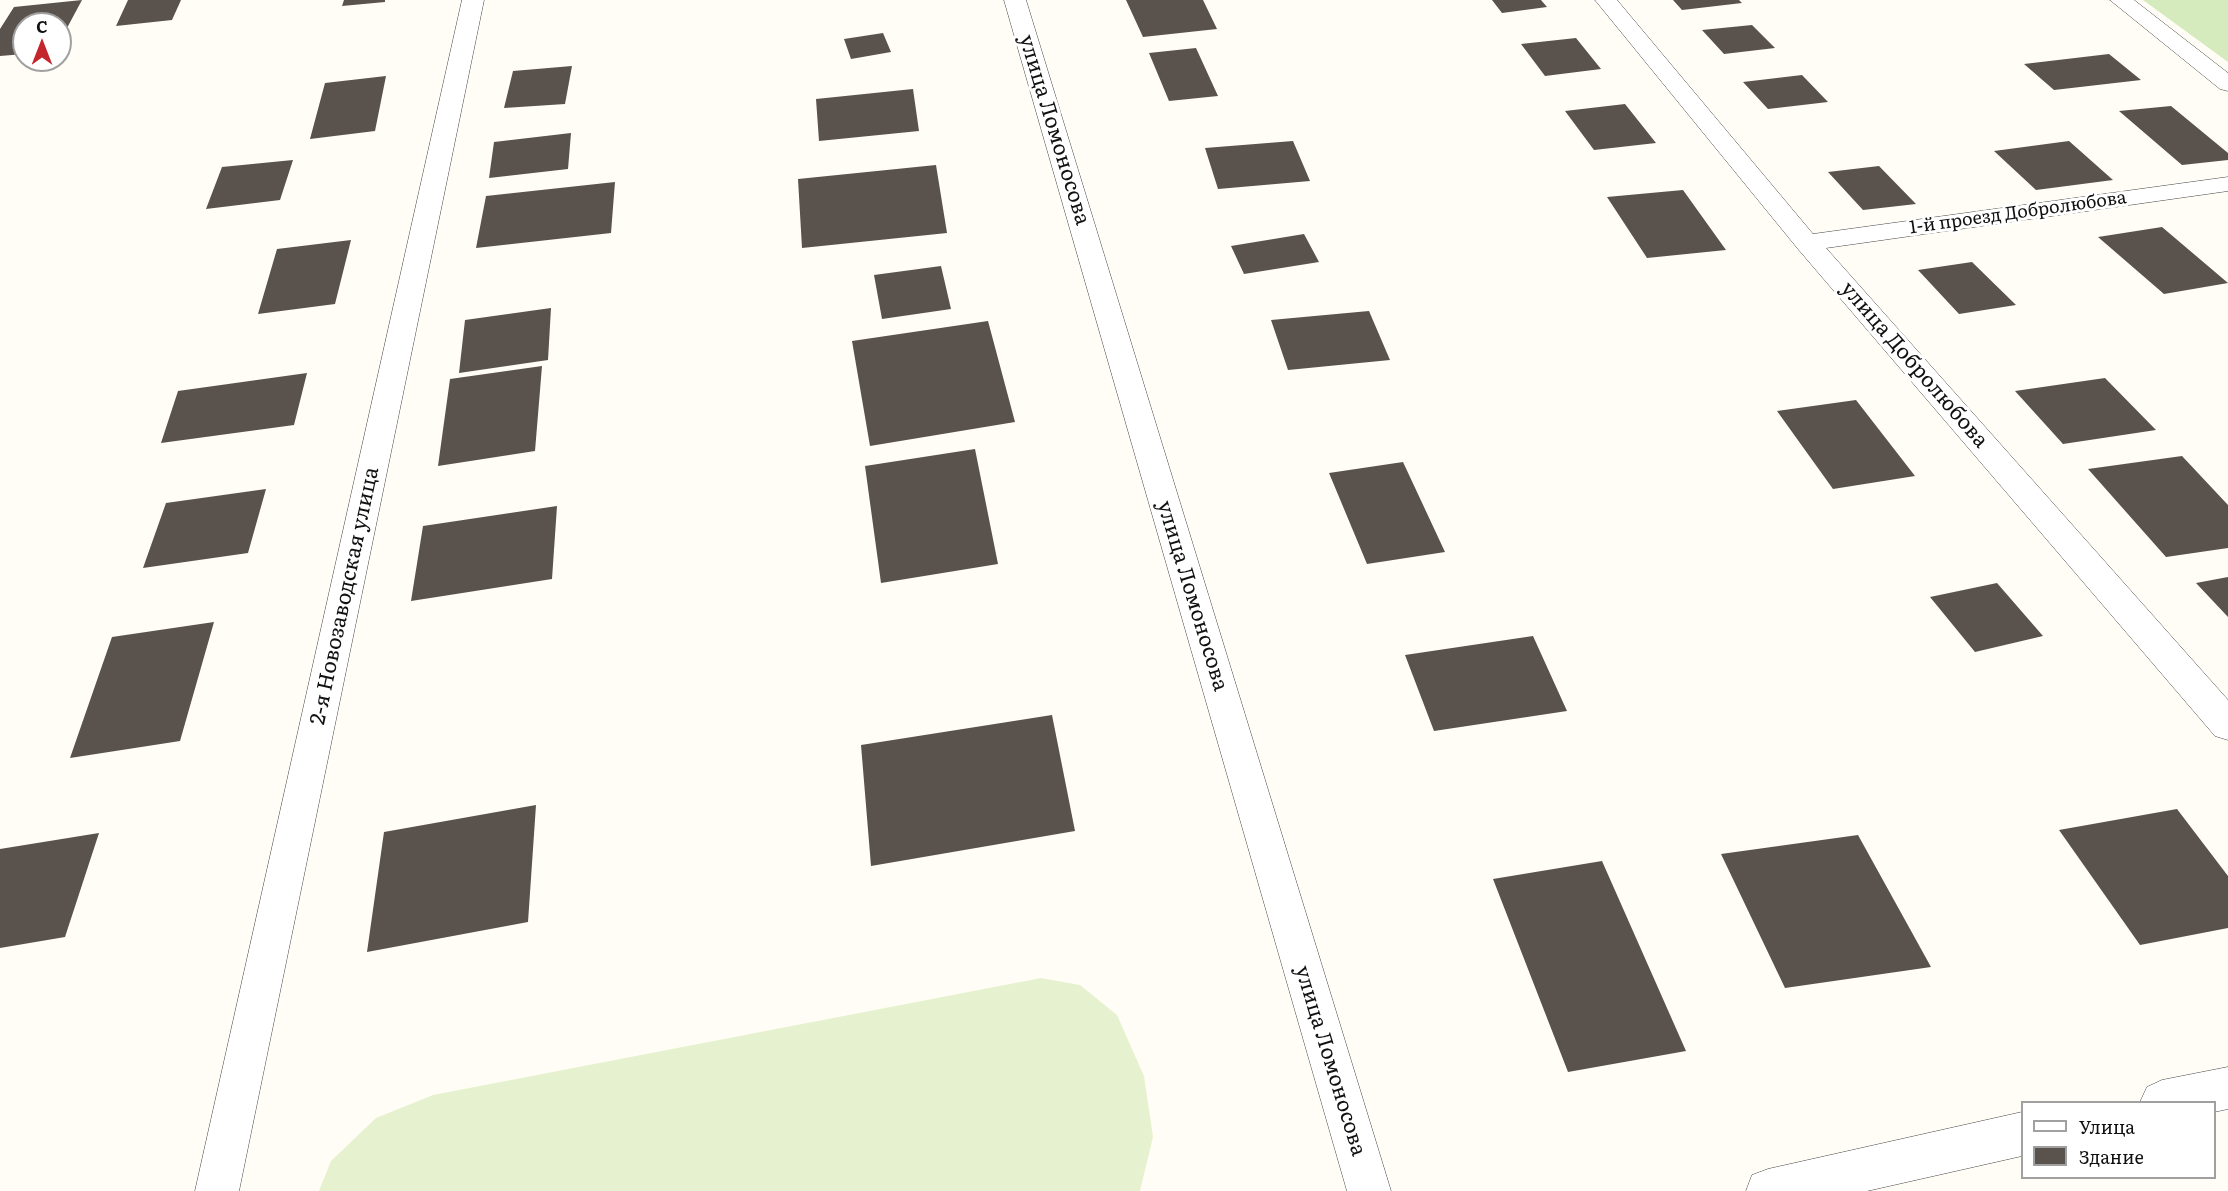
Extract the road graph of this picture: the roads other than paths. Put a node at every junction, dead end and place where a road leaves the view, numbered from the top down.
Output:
1 (472, 0) edge
2 (1015, 0) edge
3 (1606, 0) edge
4 (2121, 0) edge
5 (2228, 84) edge
6 (2228, 183) edge
7 (1807, 243) junction
8 (2228, 725) edge
9 (2228, 1088) edge
10 (2167, 1101) edge
11 (2021, 1134) edge
12 (217, 1191) edge
13 (1369, 1191) edge
14 (1768, 1191) edge

1 - 12 street, 2-я Новозаводская улица
2 - 13 street, улица Ломоносова
3 - 7 street, улица Добролюбова
4 - 5 street
6 - 7 street, 1-й проезд Добролюбова
7 - 8 street, улица Добролюбова
9 - 10 street
11 - 14 street

